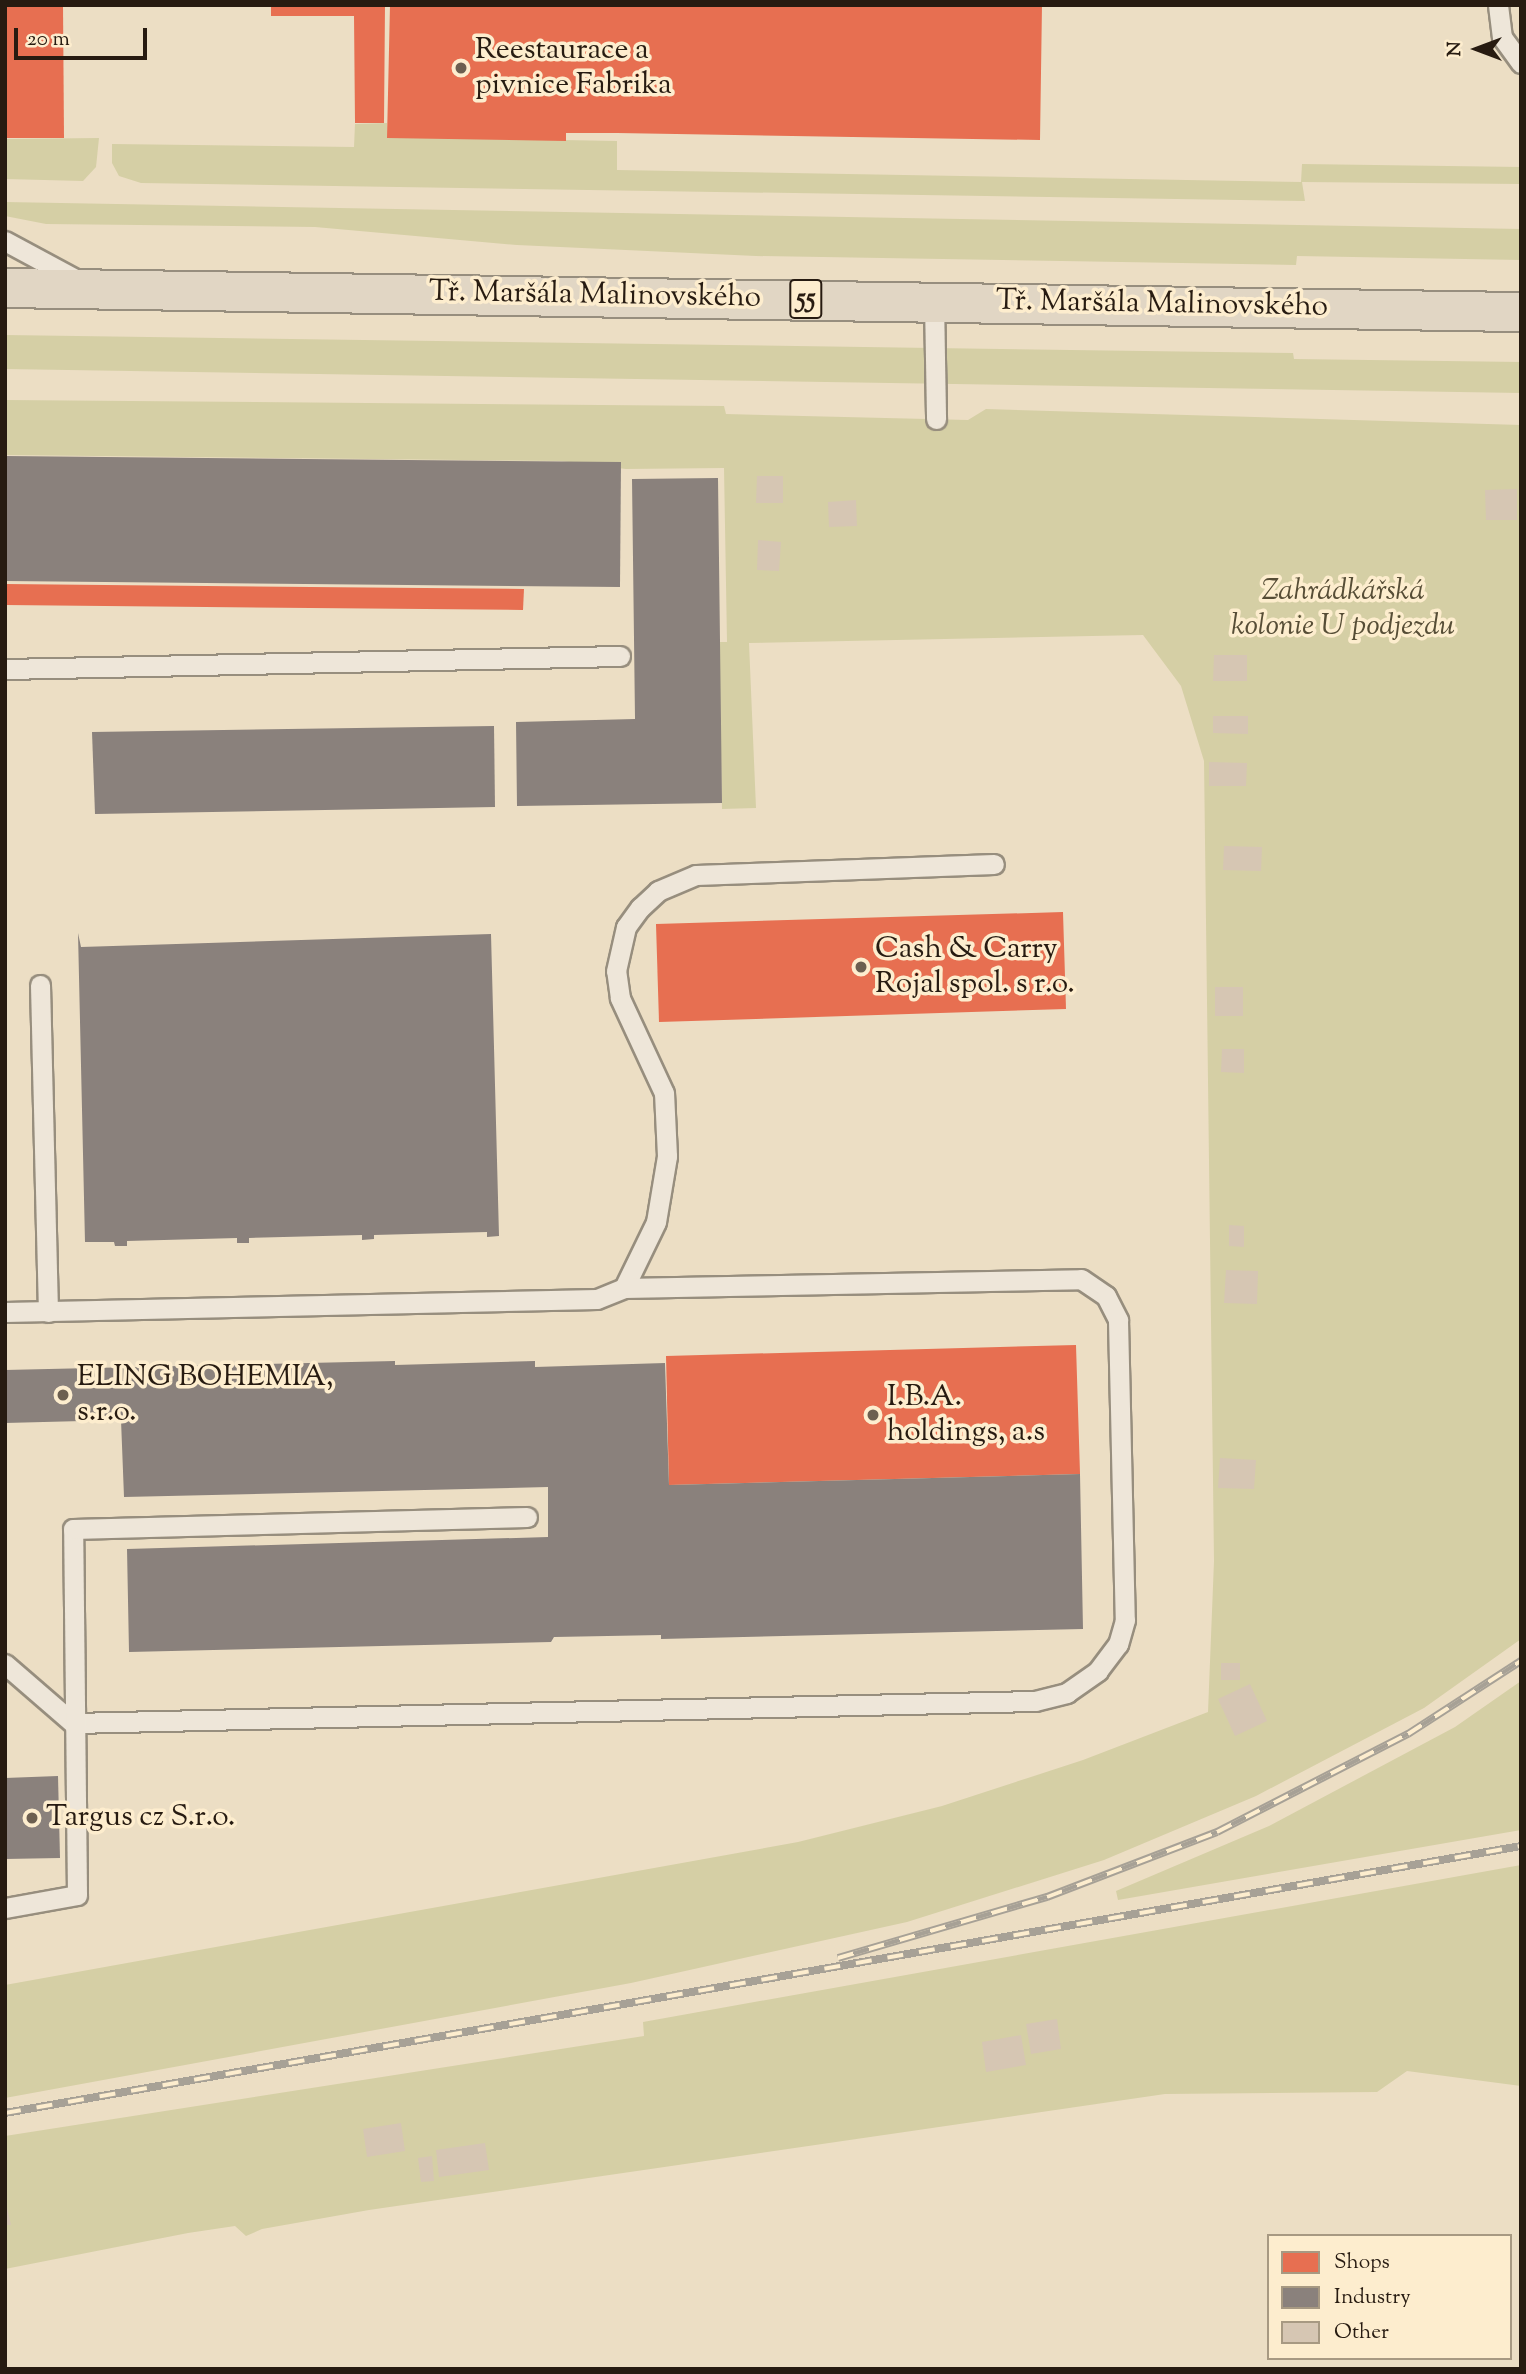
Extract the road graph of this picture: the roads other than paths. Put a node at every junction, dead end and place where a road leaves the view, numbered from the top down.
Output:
1 (1498, 5) edge
2 (1521, 63) edge
3 (5, 242) edge
4 (5, 288) edge
5 (92, 288) junction
6 (934, 301) junction
7 (1521, 312) edge
8 (936, 419) dead end
9 (620, 656) dead end
10 (5, 669) edge
11 (995, 864) dead end
12 (40, 985) dead end
13 (624, 1288) junction
14 (5, 1312) edge
15 (48, 1312) junction
16 (527, 1517) dead end
17 (5, 1664) edge
18 (73, 1723) junction
19 (5, 1908) edge

1 - 2 lane
3 - 5 lane
4 - 5 main road, Tř. Maršála Malinovského / 55
5 - 6 main road, Tř. Maršála Malinovského / 55
6 - 7 main road, Tř. Maršála Malinovského / 55
6 - 8 lane
9 - 10 lane
11 - 13 lane
12 - 15 lane
13 - 15 lane
13 - 18 lane
14 - 15 lane
16 - 18 lane
17 - 18 lane
18 - 19 lane

